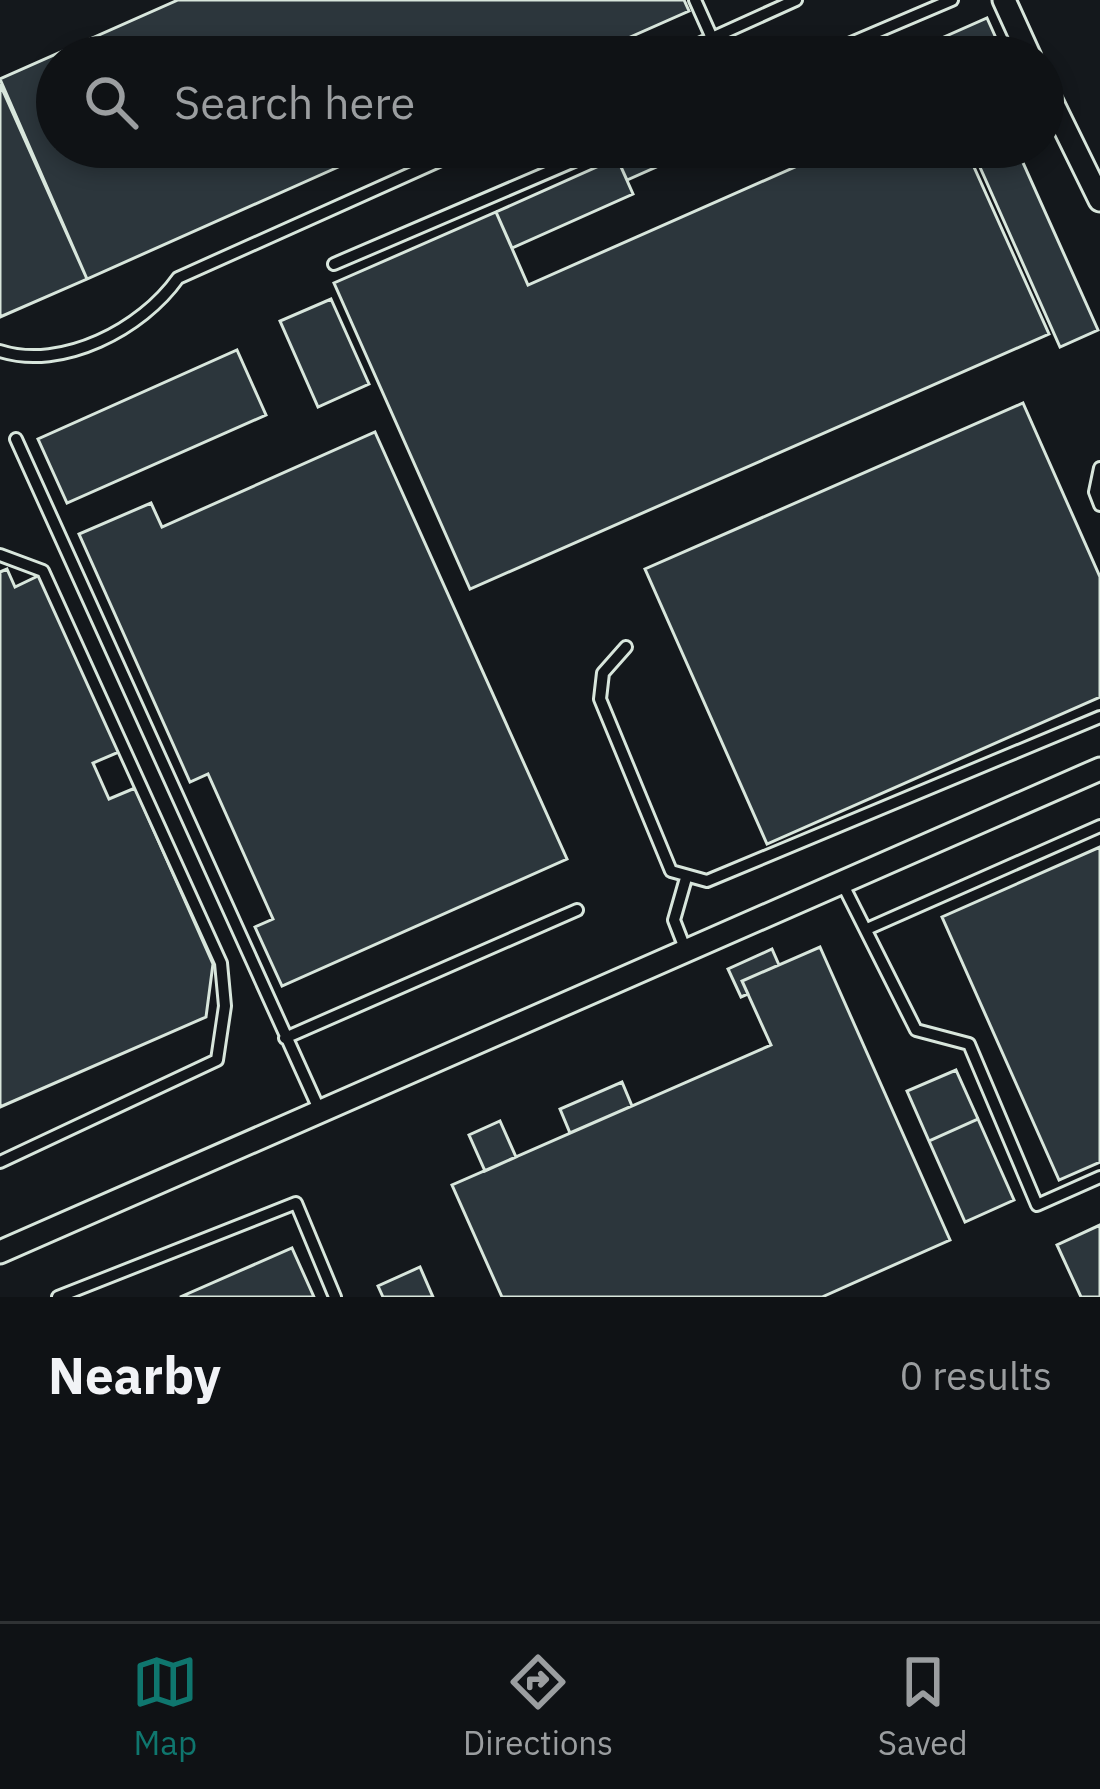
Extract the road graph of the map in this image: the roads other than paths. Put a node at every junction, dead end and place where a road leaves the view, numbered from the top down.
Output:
1 (695, 0) edge
2 (796, 0) edge
3 (952, 0) edge
4 (1004, 0) edge
5 (711, 36) edge
6 (716, 36) edge
7 (867, 36) edge
8 (1020, 36) edge
9 (1064, 127) edge
10 (423, 168) edge
11 (558, 168) edge
12 (1100, 200) edge
13 (334, 264) dead end
14 (0, 350) edge
15 (16, 440) dead end
16 (1100, 468) edge
17 (1100, 505) edge
18 (0, 555) edge
19 (626, 647) dead end
20 (1100, 717) edge
21 (1100, 769) edge
22 (1100, 826) edge
23 (686, 878) junction
24 (842, 883) junction
25 (577, 910) dead end
26 (867, 928) junction
27 (686, 951) junction
28 (285, 1038) junction
29 (320, 1109) junction
30 (0, 1162) edge
31 (1100, 1177) edge
32 (0, 1252) edge
33 (58, 1297) edge
34 (335, 1297) edge

1 - 5 lane
2 - 6 lane
3 - 7 lane
4 - 8 street
9 - 12 street
10 - 14 lane
11 - 13 lane
15 - 28 lane
16 - 17 lane
18 - 30 lane
19 - 23 lane
20 - 23 lane
21 - 24 street
22 - 26 lane
23 - 27 lane
24 - 26 lane
24 - 27 street
25 - 28 lane
26 - 31 lane
27 - 29 street
28 - 29 lane
29 - 32 street
33 - 34 lane

